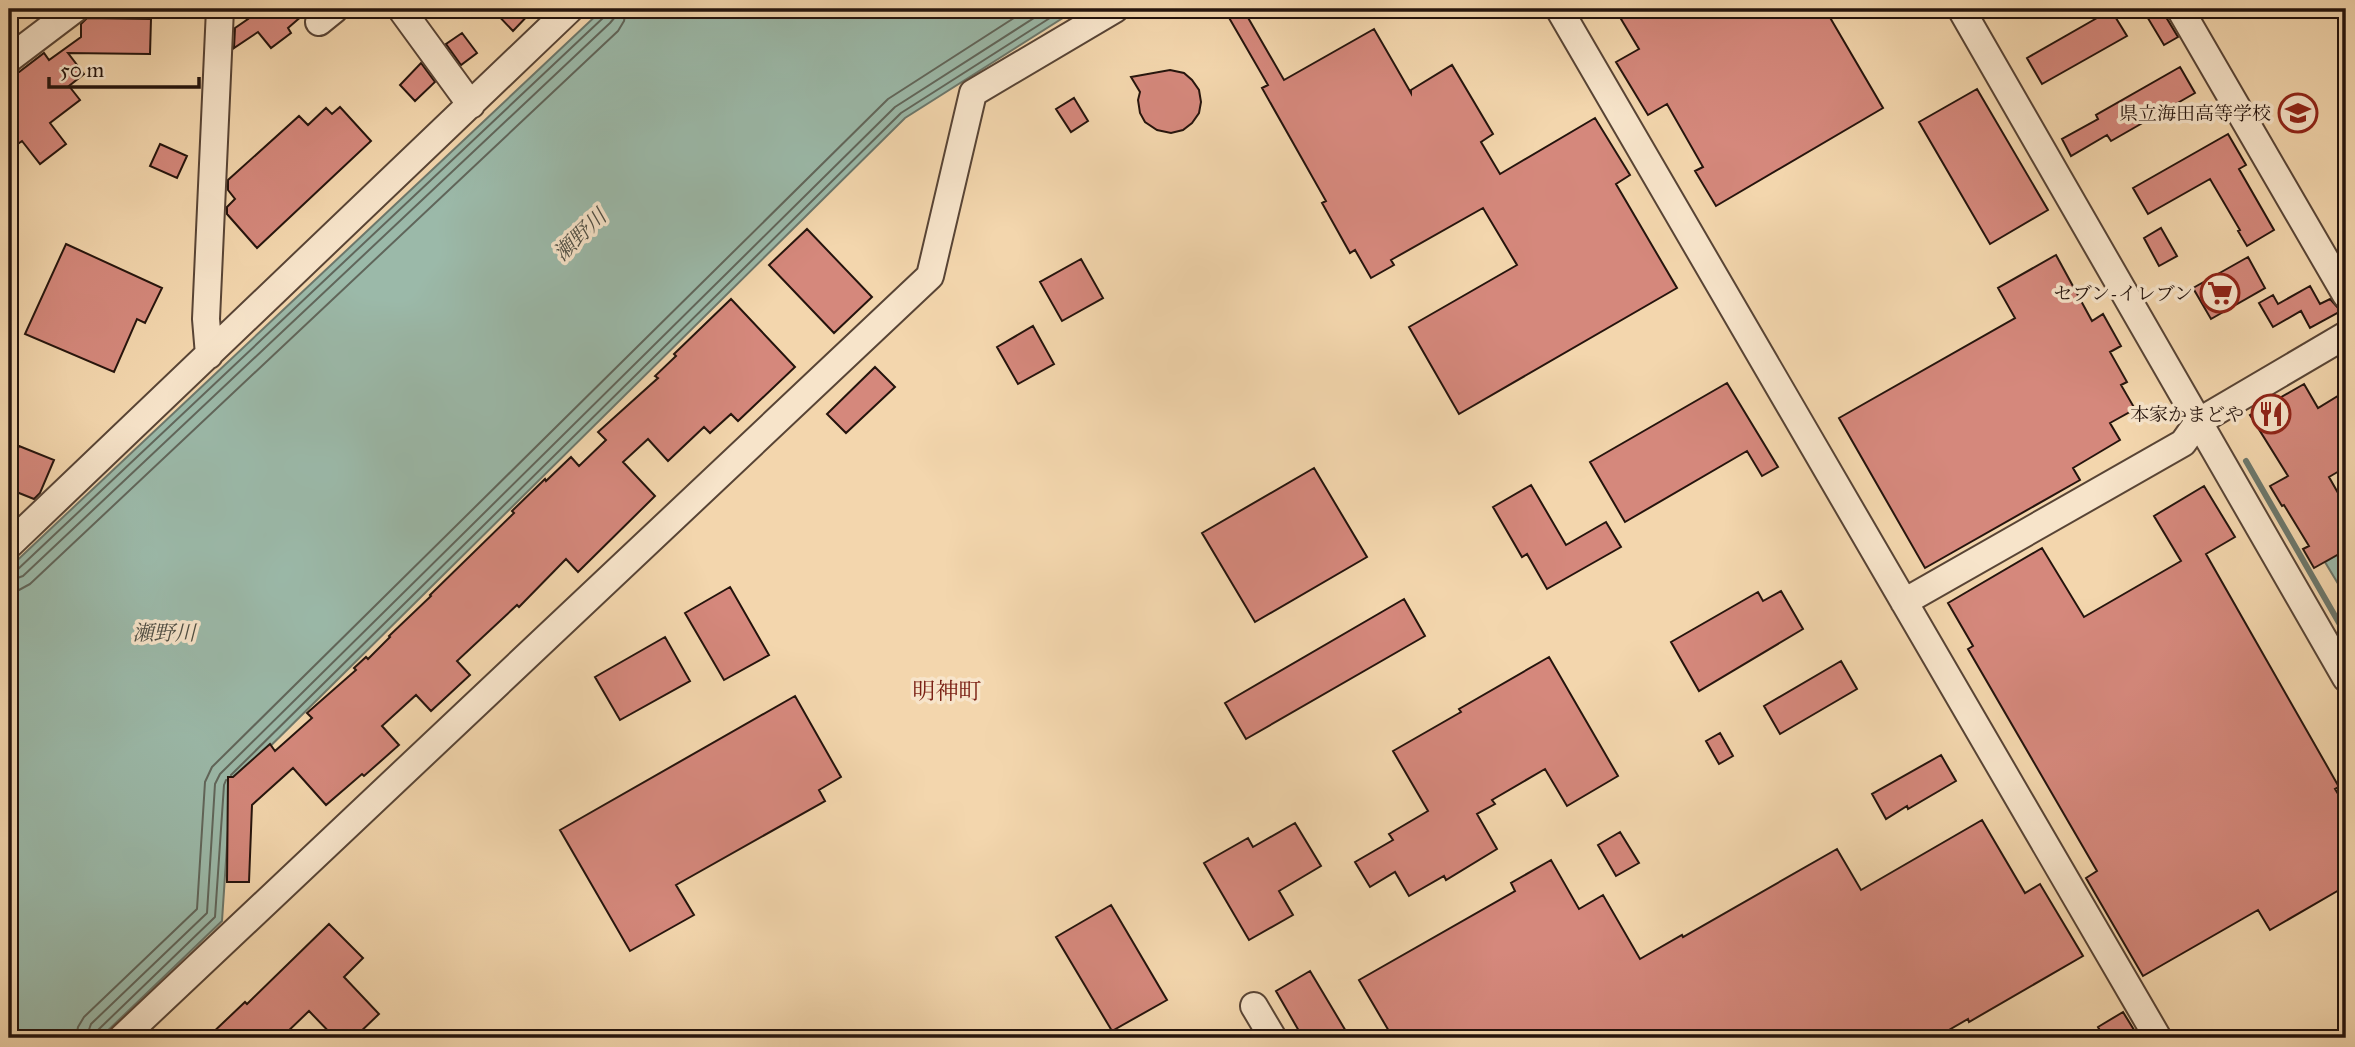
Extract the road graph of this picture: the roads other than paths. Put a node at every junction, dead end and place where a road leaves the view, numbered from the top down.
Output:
1 (75, 9) edge
2 (220, 9) edge
3 (401, 9) edge
4 (570, 9) edge
5 (1115, 9) edge
6 (1559, 9) edge
7 (1961, 9) edge
8 (2180, 9) edge
9 (9, 59) edge
10 (471, 105) junction
11 (2346, 295) edge
12 (2346, 335) edge
13 (209, 355) junction
14 (2198, 422) junction
15 (9, 545) edge
16 (1904, 602) junction
17 (2346, 678) edge
18 (1254, 1006) dead end
19 (122, 1038) edge
20 (1273, 1038) edge
21 (2158, 1038) edge

1 - 9 street
2 - 13 street
3 - 10 street
4 - 10 street
5 - 19 street
6 - 16 street
7 - 14 street
8 - 11 street
10 - 13 street
12 - 14 street
13 - 15 street
14 - 16 street
14 - 17 street
16 - 21 street
18 - 20 street

